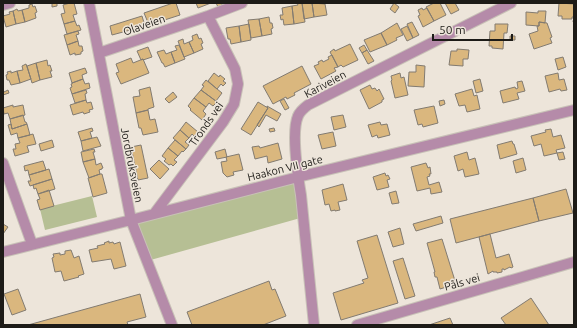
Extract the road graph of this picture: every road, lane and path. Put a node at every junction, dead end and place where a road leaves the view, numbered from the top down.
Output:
1 (10, 3) edge
2 (89, 3) edge
3 (242, 3) edge
4 (511, 3) edge
5 (3, 5) edge
6 (208, 16) junction
7 (99, 54) junction
8 (574, 110) edge
9 (3, 163) edge
10 (298, 177) junction
11 (154, 214) junction
12 (131, 220) junction
13 (32, 244) junction
14 (3, 252) edge
15 (574, 262) edge
16 (172, 325) edge
17 (314, 325) edge
18 (357, 325) edge

1 - 5 street
2 - 7 street, Jordbruksveien
3 - 6 street, Olaveien
4 - 10 street, Kariveien
6 - 7 street, Olaveien
6 - 11 street, Tronds vei
7 - 12 street, Jordbruksveien
8 - 10 street, Haakon VII gate
9 - 13 street
10 - 11 street, Haakon VII gate
10 - 17 street, Kariveien
11 - 12 street, Haakon VII gate
12 - 13 street, Haakon VII gate
12 - 16 street, Jordbruksveien
13 - 14 street, Haakon VII gate
15 - 18 street, Påls vei

